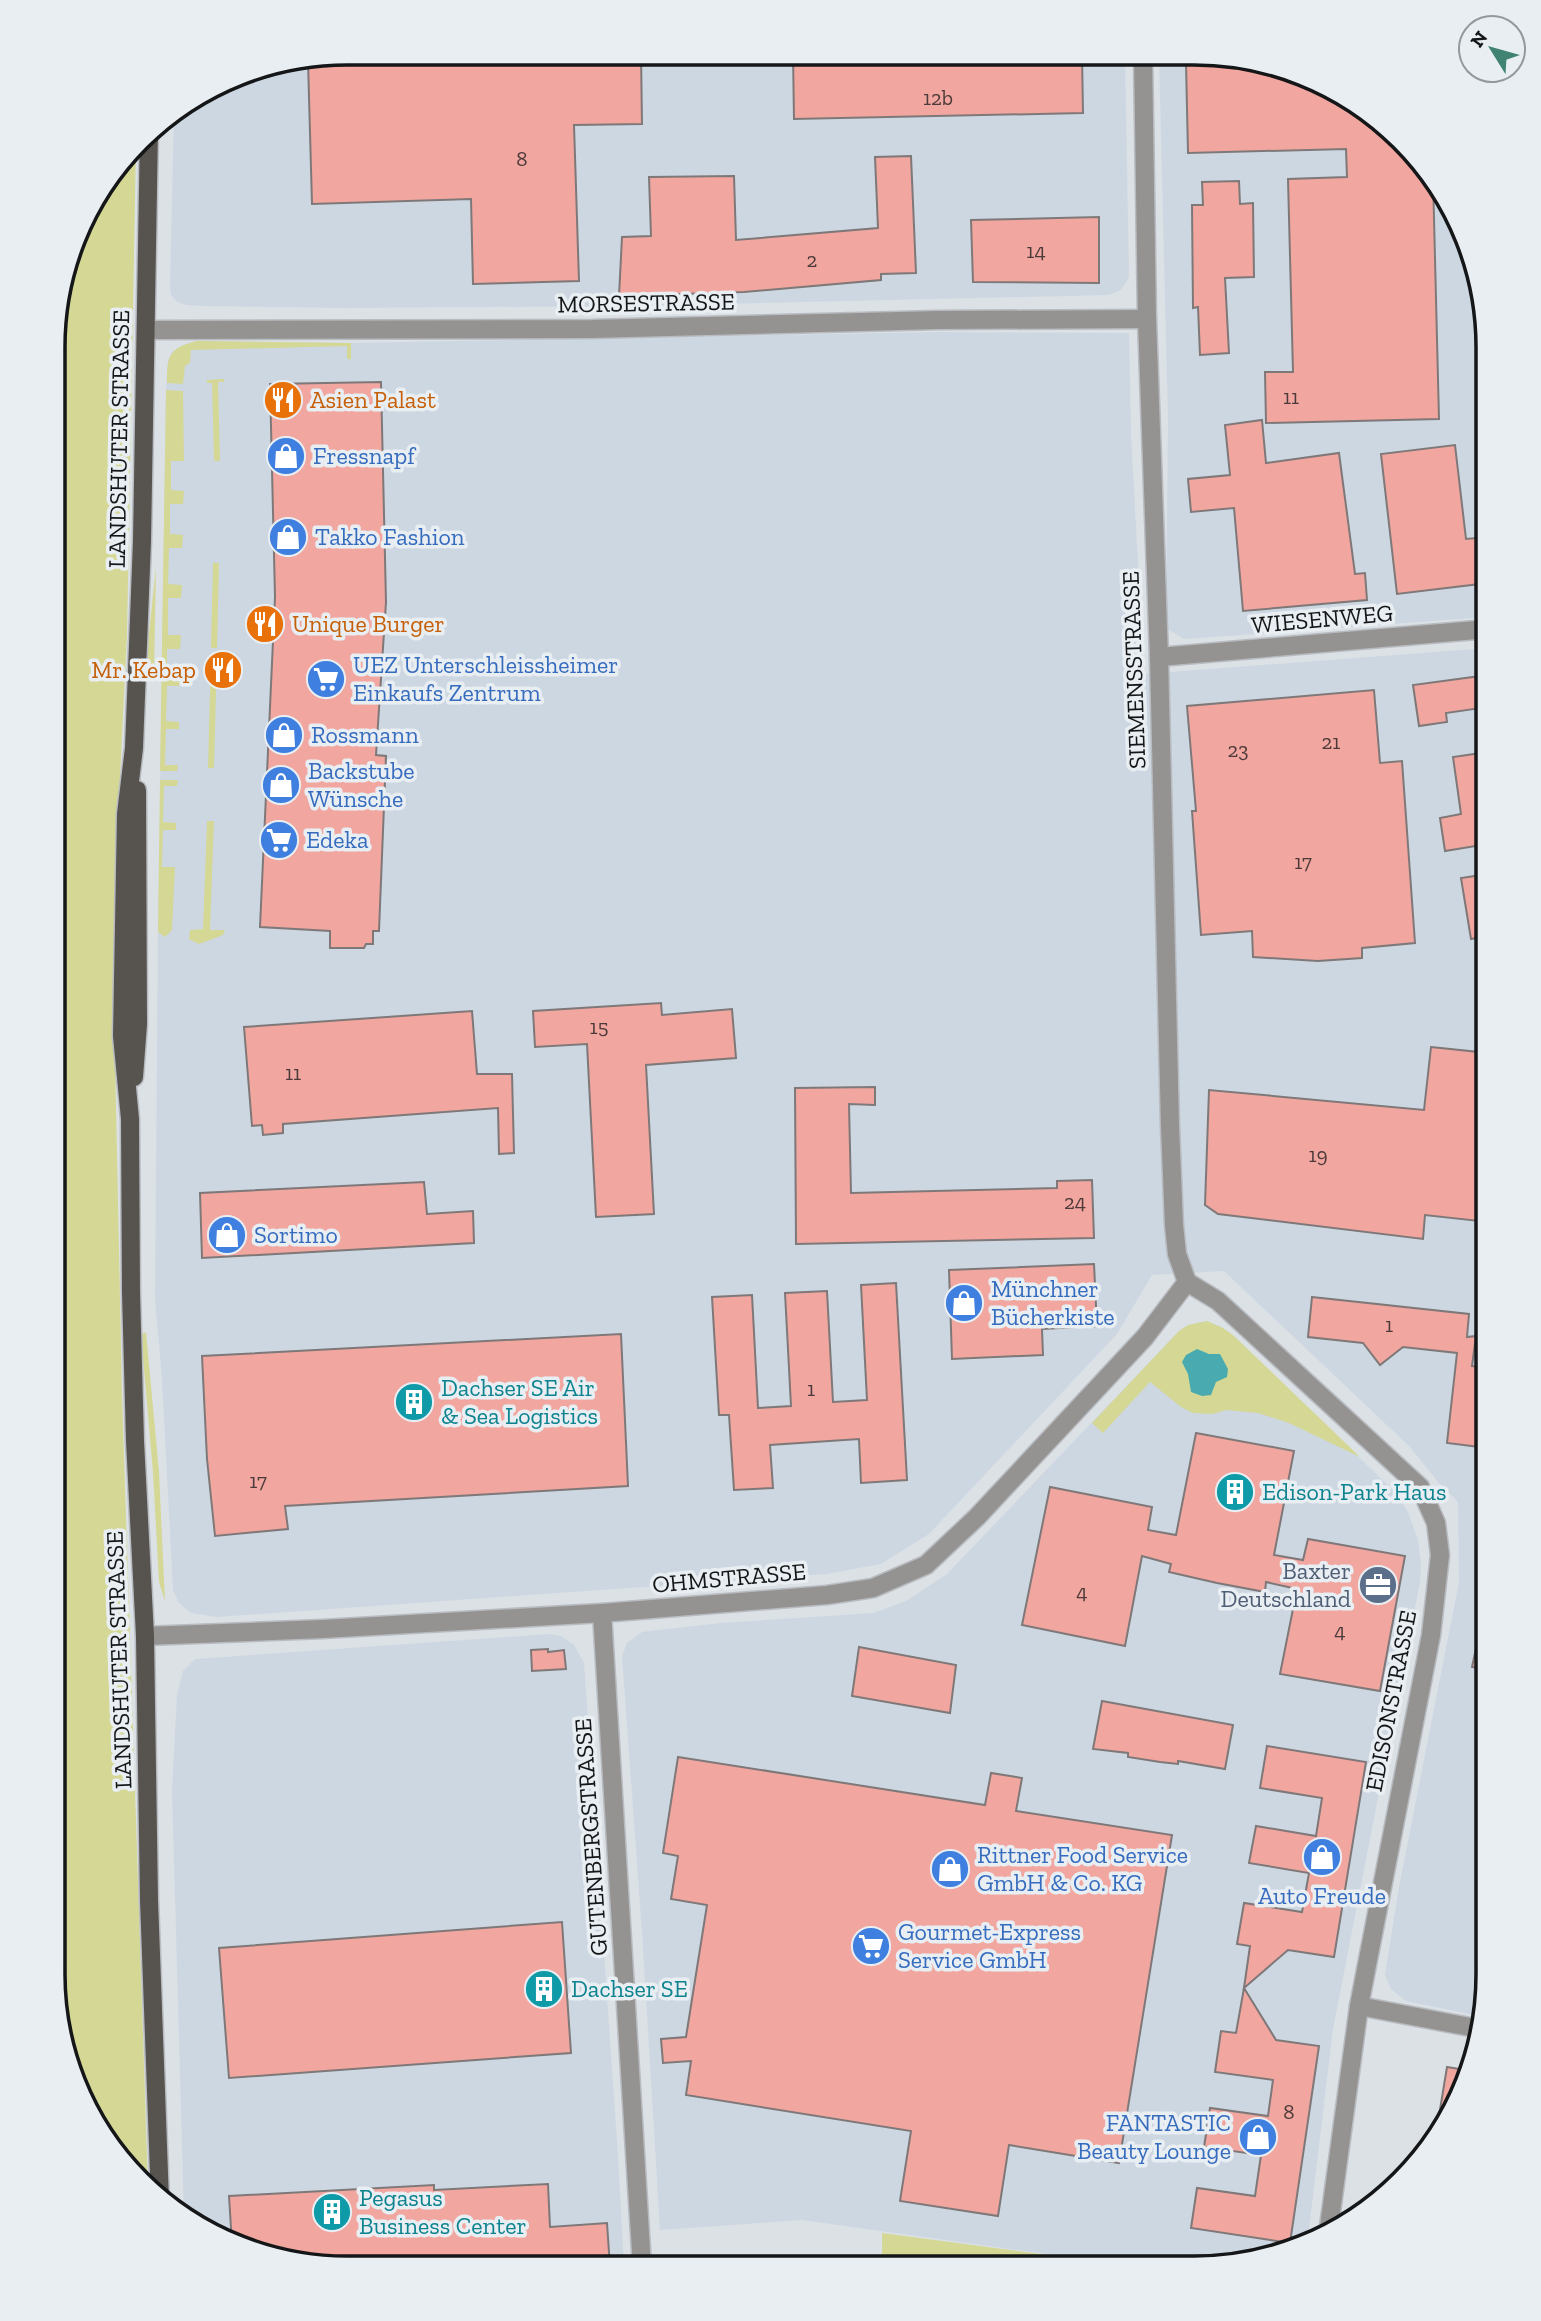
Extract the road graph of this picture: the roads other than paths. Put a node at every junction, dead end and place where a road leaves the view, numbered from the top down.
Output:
1 (1143, 65) edge
2 (149, 145) edge
3 (1147, 319) junction
4 (147, 330) junction
5 (1476, 630) edge
6 (1159, 657) junction
7 (1187, 1282) junction
8 (602, 1614) junction
9 (145, 1636) junction
10 (1359, 2006) junction
11 (1471, 2027) edge
12 (159, 2185) edge
13 (1330, 2221) edge
14 (641, 2256) edge

1 - 3 street, SIEMENSSTRASSE
2 - 4 main road, LANDSHUTER STRASSE
3 - 4 street, MORSESTRASSE
3 - 6 street, SIEMENSSTRASSE
4 - 9 main road, LANDSHUTER STRASSE
5 - 6 street, WIESENWEG
6 - 7 street, SIEMENSSTRASSE
7 - 8 street, OHMSTRASSE
7 - 10 street, EDISONSTRASSE
8 - 9 street, OHMSTRASSE
8 - 14 street, GUTENBERGSTRASSE
9 - 12 main road, LANDSHUTER STRASSE
10 - 11 street
10 - 13 street, EDISONSTRASSE

